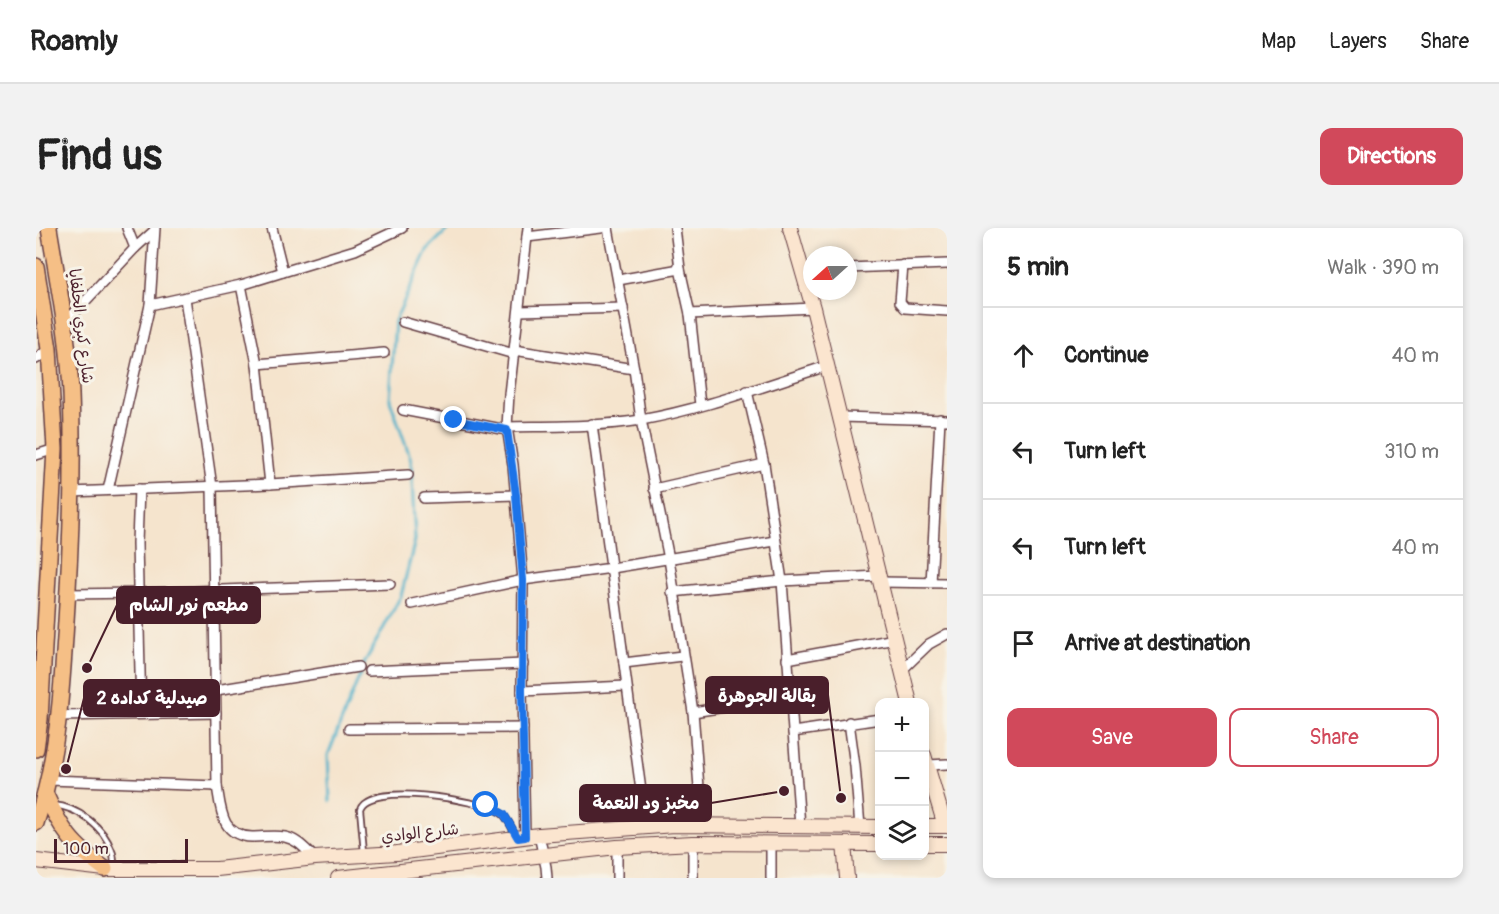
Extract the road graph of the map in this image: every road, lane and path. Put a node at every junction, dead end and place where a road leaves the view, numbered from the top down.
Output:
1 (49, 228) edge
2 (127, 228) edge
3 (272, 228) edge
4 (402, 228) edge
5 (601, 228) edge
6 (608, 228) edge
7 (675, 228) edge
8 (790, 228) edge
9 (154, 230) edge
10 (528, 233) edge
11 (135, 248) junction
12 (947, 264) edge
13 (903, 265) junction
14 (36, 266) edge
15 (803, 266) edge
16 (857, 268) edge
17 (680, 269) junction
18 (283, 272) junction
19 (618, 280) junction
20 (241, 285) junction
21 (184, 298) junction
22 (806, 300) edge
23 (814, 300) edge
24 (150, 305) junction
25 (623, 308) junction
26 (520, 311) junction
27 (947, 311) edge
28 (690, 314) junction
29 (403, 322) dead end
30 (64, 323) junction
31 (49, 349) junction
32 (514, 352) junction
33 (384, 353) dead end
34 (36, 359) edge
35 (257, 364) junction
36 (827, 366) junction
37 (634, 369) junction
38 (747, 391) junction
39 (54, 404) junction
40 (72, 404) junction
41 (700, 405) junction
42 (403, 410) dead end
43 (840, 417) junction
44 (943, 419) edge
45 (641, 420) junction
46 (592, 424) junction
47 (507, 429) junction
48 (72, 441) junction
49 (55, 445) junction
50 (36, 454) edge
51 (764, 464) junction
52 (408, 475) dead end
53 (270, 484) junction
54 (212, 487) junction
55 (139, 489) junction
56 (654, 489) junction
57 (108, 490) junction
58 (71, 492) junction
59 (516, 495) junction
60 (424, 498) dead end
61 (775, 541) junction
62 (669, 559) junction
63 (612, 568) junction
64 (879, 579) junction
65 (523, 580) junction
66 (782, 581) junction
67 (931, 583) junction
68 (947, 583) edge
69 (390, 584) dead end
70 (213, 590) junction
71 (672, 592) junction
72 (138, 593) junction
73 (68, 594) junction
74 (412, 604) dead end
75 (947, 634) edge
76 (895, 639) junction
77 (682, 656) junction
78 (787, 659) junction
79 (624, 663) junction
80 (522, 664) junction
81 (358, 667) dead end
82 (902, 670) junction
83 (369, 671) dead end
84 (626, 686) junction
85 (216, 690) junction
86 (522, 691) junction
87 (789, 697) junction
88 (909, 698) edge
89 (693, 712) junction
90 (216, 713) junction
91 (141, 714) junction
92 (59, 716) junction
93 (875, 719) edge
94 (849, 722) junction
95 (523, 728) junction
96 (350, 729) dead end
97 (793, 732) junction
98 (36, 749) edge
99 (929, 761) edge
100 (947, 764) edge
101 (929, 770) edge
102 (217, 786) junction
103 (48, 793) junction
104 (36, 823) edge
105 (702, 825) junction
106 (800, 826) junction
107 (929, 826) edge
108 (946, 826) edge
109 (860, 827) junction
110 (875, 827) edge
111 (646, 828) junction
112 (527, 837) junction
113 (478, 843) junction
114 (693, 843) junction
115 (771, 843) junction
116 (844, 844) junction
117 (875, 844) edge
118 (929, 844) edge
119 (947, 844) edge
120 (617, 847) junction
121 (364, 855) junction
122 (542, 855) junction
123 (315, 858) junction
124 (36, 861) edge
125 (481, 864) junction
126 (110, 868) junction
127 (397, 875) edge
128 (338, 878) edge
129 (546, 878) edge
130 (617, 878) edge
131 (693, 878) edge
132 (771, 878) edge
133 (847, 878) edge

1 - 30 main road, شارع كبري الحلفايا
2 - 11 street
3 - 18 street
4 - 18 street
5 - 10 street
6 - 19 street
7 - 17 street
8 - 15 main road
9 - 11 street
9 - 24 street
10 - 26 street
11 - 30 street
12 - 13 street
13 - 16 street
13 - 27 street
14 - 31 main road
17 - 19 street
17 - 28 street
18 - 20 street
19 - 25 street
20 - 21 street
20 - 35 street
21 - 24 street
21 - 54 street
22 - 28 street
23 - 36 main road
24 - 57 street
25 - 26 street
25 - 37 street
26 - 32 street
28 - 41 street
29 - 32 street
30 - 40 main road, شارع كبري الحلفايا
31 - 34 street
31 - 39 main road
32 - 37 street
32 - 47 street
33 - 35 street
35 - 53 street
36 - 38 street
36 - 43 main road
37 - 45 street
38 - 41 street
38 - 51 street
39 - 40 main road
39 - 49 main road
40 - 48 main road, شارع كبري الحلفايا
41 - 45 street
42 - 47 street
43 - 44 street
43 - 64 main road
44 - 67 street
45 - 46 street
45 - 56 street
46 - 47 street
46 - 63 street
47 - 59 street
48 - 49 main road
48 - 58 main road, شارع كبري الحلفايا
49 - 50 street
49 - 98 main road
51 - 56 street
51 - 61 street
52 - 53 street
53 - 54 street
54 - 55 street
54 - 70 street
55 - 57 street
55 - 72 street
56 - 62 street
57 - 58 street
58 - 73 main road, شارع كبري الحلفايا
59 - 60 street
59 - 65 street
61 - 62 street
61 - 66 street
62 - 63 street
62 - 71 street
63 - 65 street
63 - 79 street
64 - 66 street
64 - 67 street
64 - 76 main road
65 - 74 street
65 - 80 street
66 - 71 street
66 - 78 street
67 - 68 street
69 - 70 street
70 - 72 street
70 - 85 street
71 - 77 street
72 - 73 street
72 - 91 street
73 - 92 main road, شارع كبري الحلفايا
75 - 82 street
76 - 78 street
76 - 82 main road
77 - 79 street
77 - 89 street
78 - 87 street
79 - 84 street
80 - 83 street
80 - 86 street
81 - 85 street
82 - 88 main road
84 - 86 street
84 - 111 street
85 - 90 street
86 - 95 street
87 - 89 street
87 - 97 street
89 - 105 street
90 - 91 street
90 - 102 street
91 - 92 street
92 - 103 main road, شارع كبري الحلفايا
93 - 94 street
94 - 97 street
94 - 109 street
95 - 96 street
95 - 112 street
97 - 106 street
99 - 100 street
101 - 108 main road
102 - 103 street
102 - 123 street
103 - 104 main road, شارع كبري الحلفايا
103 - 126 main road
103 - 126 lane
105 - 106 main road, شارع الوادي
105 - 111 main road, شارع الوادي
106 - 109 main road, شارع الوادي
107 - 108 main road
109 - 110 main road, شارع الوادي
111 - 112 main road, شارع الوادي
112 - 113 main road, شارع الوادي
112 - 121 lane
112 - 122 street
113 - 121 main road, شارع الوادي
113 - 125 main road
114 - 115 main road
114 - 120 main road
114 - 131 street
115 - 116 main road
115 - 132 street
116 - 117 main road
116 - 133 main road
118 - 119 main road
120 - 122 main road
120 - 130 street
121 - 123 main road, شارع الوادي
122 - 125 main road
122 - 129 street
123 - 126 main road, شارع الوادي
124 - 126 main road, شارع الوادي
125 - 127 main road
127 - 128 main road

